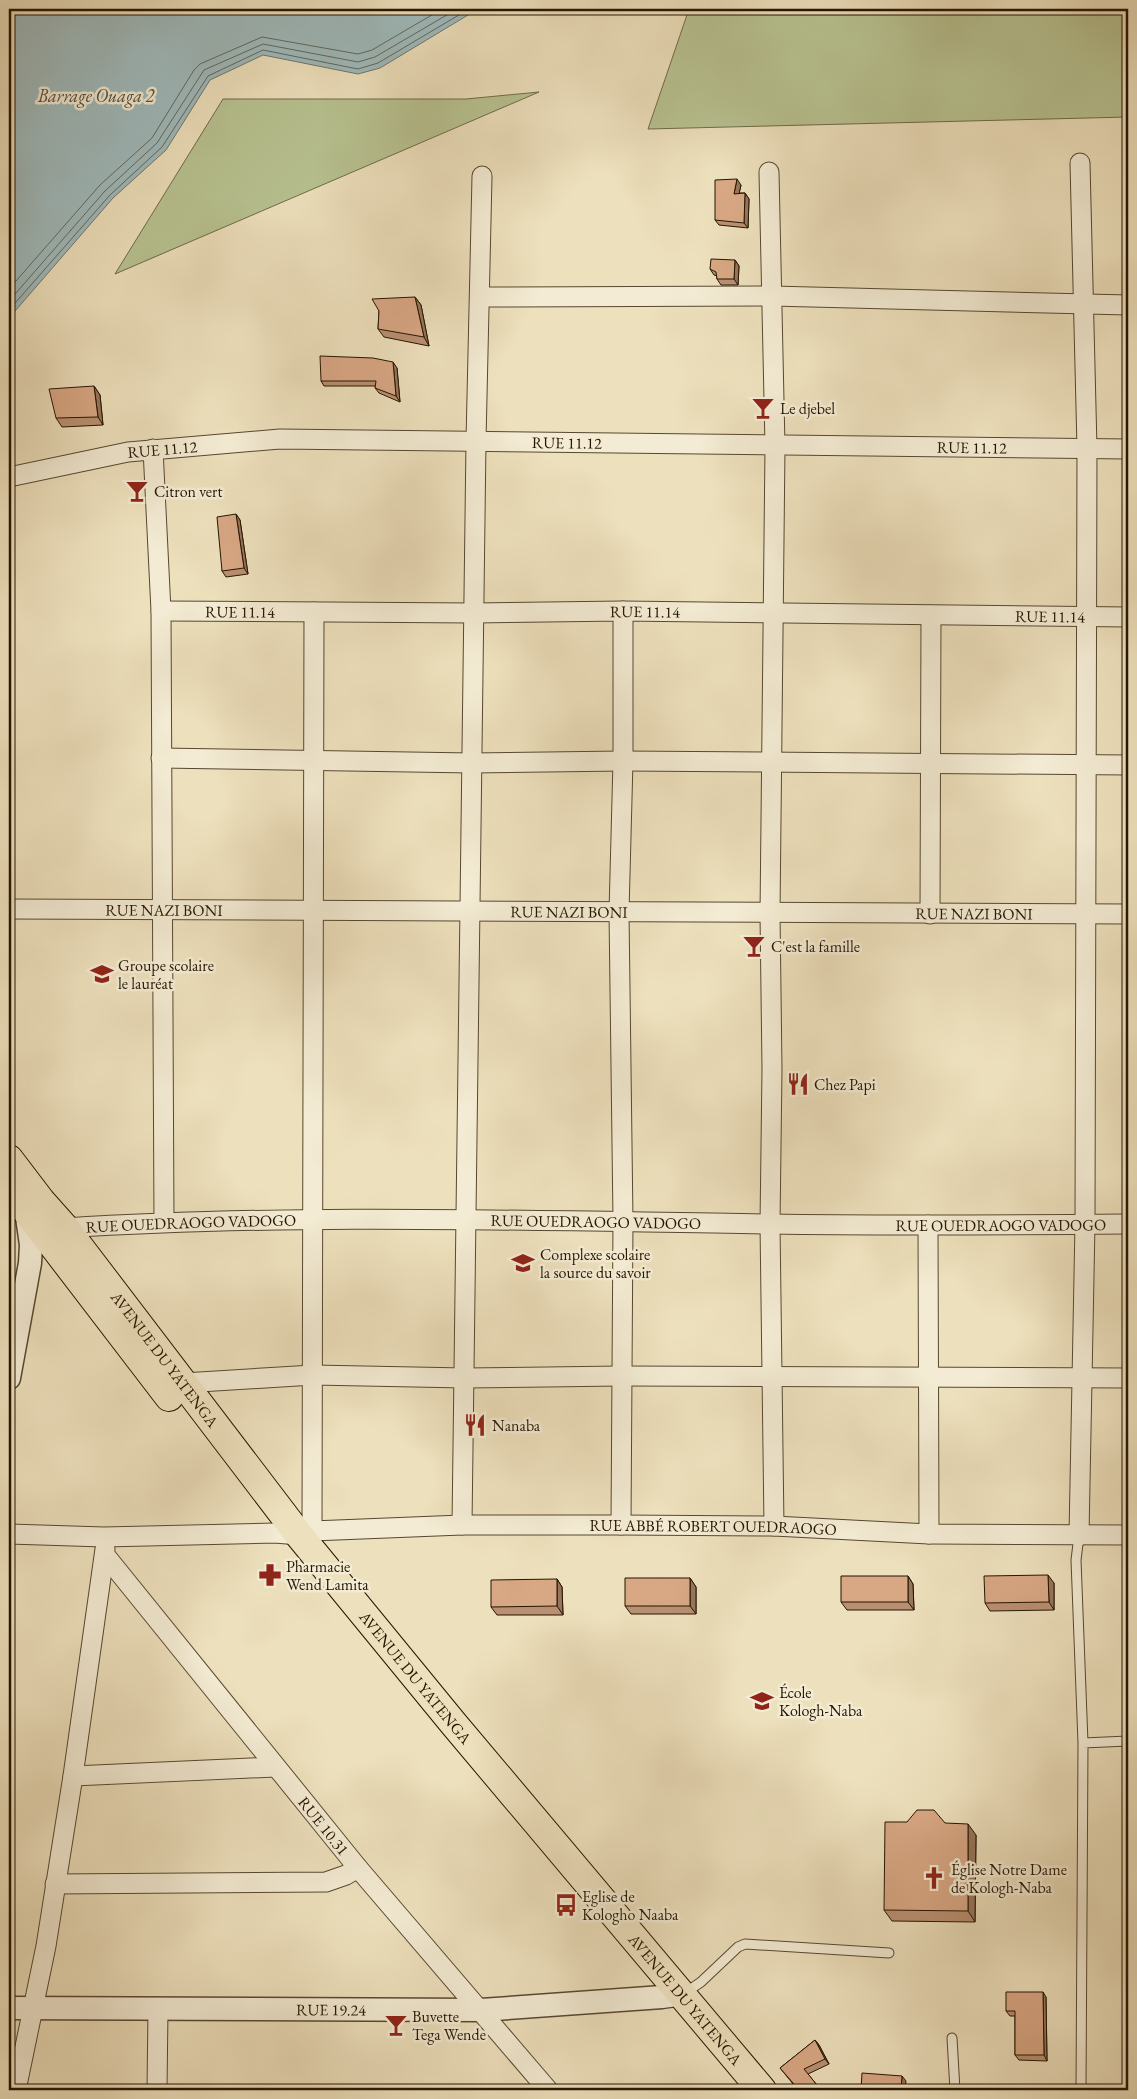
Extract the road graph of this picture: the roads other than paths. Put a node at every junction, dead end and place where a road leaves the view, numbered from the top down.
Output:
1 (1080, 163) dead end
2 (769, 172) dead end
3 (482, 176) dead end
4 (772, 296) junction
5 (480, 297) junction
6 (1082, 304) junction
7 (1128, 305) edge
8 (476, 441) junction
9 (774, 446) junction
10 (1087, 448) junction
11 (153, 449) junction
12 (1128, 449) edge
13 (9, 477) edge
14 (161, 611) junction
15 (623, 611) junction
16 (314, 612) junction
17 (474, 613) junction
18 (774, 614) junction
19 (931, 615) junction
20 (1086, 616) junction
21 (1128, 617) edge
22 (161, 758) junction
23 (314, 760) junction
24 (623, 761) junction
25 (772, 762) junction
26 (472, 763) junction
27 (929, 764) junction
28 (1086, 764) junction
29 (1128, 765) edge
30 (9, 909) edge
31 (162, 910) junction
32 (314, 911) junction
33 (470, 912) junction
34 (618, 912) junction
35 (770, 914) junction
36 (930, 914) junction
37 (1085, 914) junction
38 (1128, 914) edge
39 (9, 1159) edge
40 (9, 1188) edge
41 (26, 1210) junction
42 (314, 1219) junction
43 (467, 1220) junction
44 (623, 1221) junction
45 (164, 1222) junction
46 (770, 1224) junction
47 (1085, 1224) junction
48 (1128, 1224) edge
49 (928, 1225) junction
50 (64, 1228) junction
51 (61, 1257) junction
52 (30, 1263) junction
53 (312, 1376) junction
54 (621, 1376) junction
55 (771, 1377) junction
56 (1082, 1377) junction
57 (9, 1378) edge
58 (465, 1378) junction
59 (928, 1378) junction
60 (1128, 1378) edge
61 (183, 1383) junction
62 (462, 1525) junction
63 (621, 1525) junction
64 (774, 1526) junction
65 (295, 1533) junction
66 (9, 1534) edge
67 (929, 1534) junction
68 (1128, 1535) edge
69 (1079, 1536) junction
70 (104, 1546) junction
71 (1128, 1741) edge
72 (1083, 1743) junction
73 (274, 1767) junction
74 (73, 1776) junction
75 (358, 1868) junction
76 (56, 1884) junction
77 (889, 1953) dead end
78 (672, 1996) junction
79 (9, 2008) edge
80 (34, 2009) junction
81 (158, 2010) junction
82 (481, 2010) junction
83 (952, 2038) dead end
84 (16, 2090) edge
85 (157, 2090) edge
86 (548, 2090) edge
87 (739, 2090) edge
88 (762, 2090) edge
89 (955, 2090) edge
90 (1081, 2090) edge

1 - 6 street
2 - 4 street
3 - 5 street
4 - 5 street
4 - 6 street
4 - 9 street
5 - 8 street
6 - 7 street
6 - 10 street
8 - 9 street, RUE 11.12
8 - 11 street, RUE 11.12
8 - 17 street
9 - 10 street, RUE 11.12
9 - 18 street
10 - 12 street, RUE 11.12
10 - 20 street
11 - 13 street, RUE 11.12
11 - 14 street
14 - 16 street, RUE 11.14
14 - 22 street
15 - 17 street, RUE 11.14
15 - 18 street, RUE 11.14
15 - 24 street
16 - 17 street, RUE 11.14
16 - 23 street
17 - 26 street
18 - 19 street, RUE 11.14
18 - 25 street
19 - 20 street, RUE 11.14
19 - 27 street
20 - 21 street, RUE 11.14
20 - 28 street
22 - 23 street
22 - 31 street
23 - 26 street
23 - 32 street
24 - 25 street
24 - 26 street
24 - 34 street
25 - 27 street
25 - 35 street
26 - 33 street
27 - 28 street
27 - 36 street
28 - 29 street
28 - 37 street
30 - 31 street, RUE NAZI BONI
31 - 32 street, RUE NAZI BONI
31 - 45 street
32 - 33 street, RUE NAZI BONI
32 - 42 street
33 - 34 street, RUE NAZI BONI
33 - 43 street
34 - 35 street, RUE NAZI BONI
34 - 44 street
35 - 36 street, RUE NAZI BONI
35 - 46 street
36 - 37 street, RUE NAZI BONI
37 - 38 street, RUE NAZI BONI
37 - 47 street
39 - 50 main road, AVENUE DU YATENGA
40 - 41 main road, AVENUE DU YATENGA
41 - 51 main road, AVENUE DU YATENGA
41 - 52 street
42 - 43 street, RUE OUEDRAOGO VADOGO
42 - 45 street, RUE OUEDRAOGO VADOGO
42 - 53 street
43 - 44 street, RUE OUEDRAOGO VADOGO
43 - 58 street
44 - 46 street, RUE OUEDRAOGO VADOGO
44 - 54 street
45 - 50 street, RUE OUEDRAOGO VADOGO
46 - 49 street, RUE OUEDRAOGO VADOGO
46 - 55 street
47 - 48 street, RUE OUEDRAOGO VADOGO
47 - 49 street, RUE OUEDRAOGO VADOGO
47 - 56 street
49 - 59 street
50 - 61 main road, AVENUE DU YATENGA
51 - 52 street
51 - 65 main road, AVENUE DU YATENGA
52 - 57 street
53 - 58 street
53 - 61 street
53 - 65 street
54 - 55 street
54 - 58 street
54 - 63 street
55 - 59 street
55 - 64 street
56 - 59 street
56 - 60 street
56 - 69 street
58 - 62 street
59 - 67 street
61 - 65 main road, AVENUE DU YATENGA
62 - 63 street, RUE ABBÉ ROBERT OUEDRAOGO
62 - 65 street, RUE ABBÉ ROBERT OUEDRAOGO
63 - 64 street, RUE ABBÉ ROBERT OUEDRAOGO
64 - 67 street, RUE ABBÉ ROBERT OUEDRAOGO
65 - 70 street, RUE ABBÉ ROBERT OUEDRAOGO
65 - 78 main road, AVENUE DU YATENGA
66 - 70 street, RUE ABBÉ ROBERT OUEDRAOGO
67 - 69 street, RUE ABBÉ ROBERT OUEDRAOGO
68 - 69 street, RUE ABBÉ ROBERT OUEDRAOGO
69 - 72 lane
70 - 73 street, RUE 10.31
70 - 74 street
71 - 72 lane
72 - 90 lane
73 - 74 street
73 - 75 street, RUE 10.31
74 - 76 street
75 - 76 street
75 - 82 street, RUE 10.31
76 - 80 street
77 - 78 lane
78 - 82 street, RUE 19.24
78 - 87 main road, AVENUE DU YATENGA
78 - 88 main road, AVENUE DU YATENGA
79 - 80 street, RUE 19.24
80 - 81 street, RUE 19.24
80 - 84 street
81 - 82 street, RUE 19.24
81 - 85 street
82 - 86 street, RUE 10.31
83 - 89 lane

